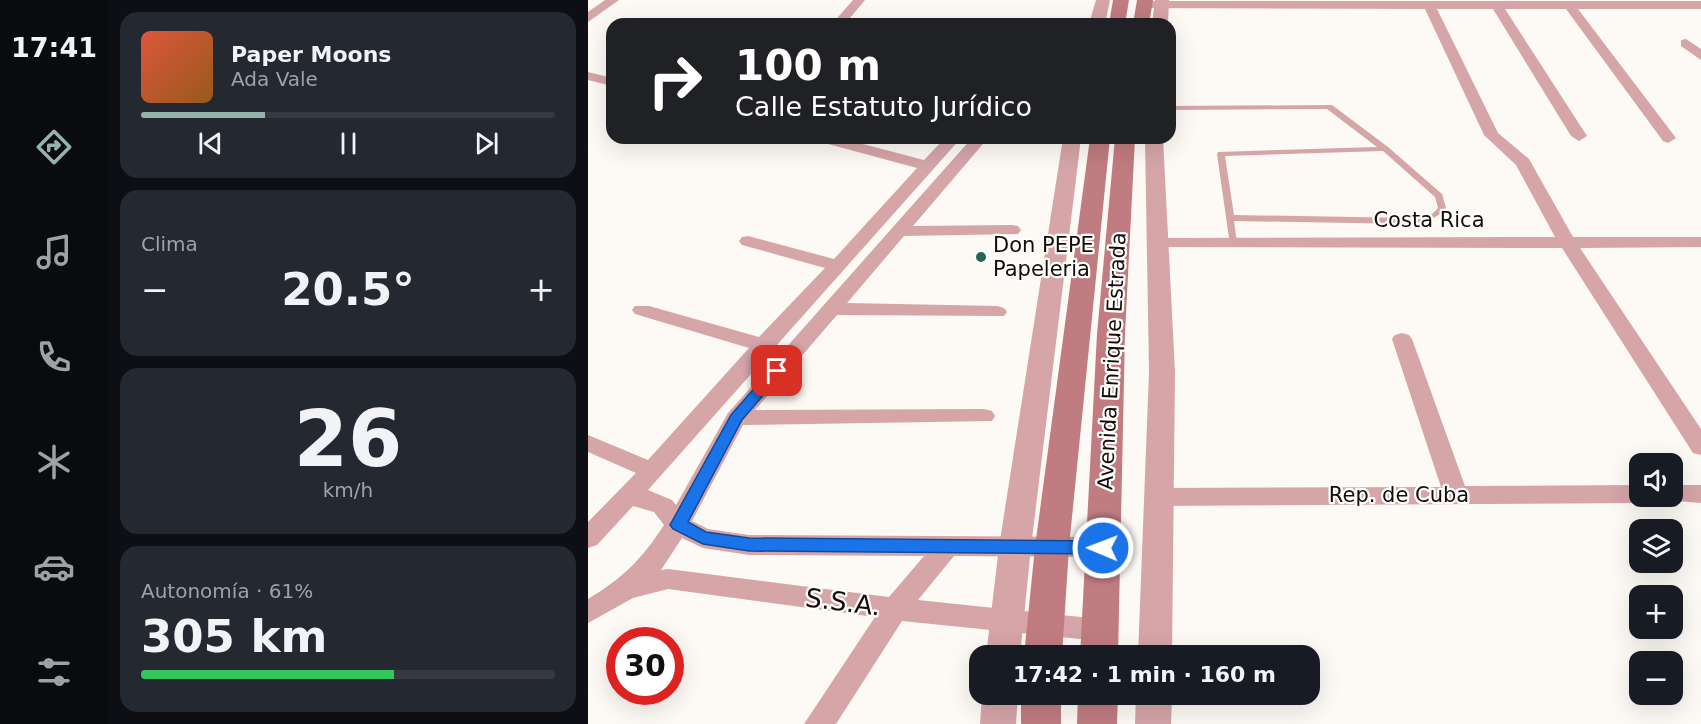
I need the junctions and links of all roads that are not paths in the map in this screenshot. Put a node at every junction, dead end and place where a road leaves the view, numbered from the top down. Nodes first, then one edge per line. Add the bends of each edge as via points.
1 (613, 0) edge
2 (859, 0) edge
3 (1103, 0) edge
4 (1121, 0) edge
5 (1145, 2) edge
6 (1162, 2) edge
7 (1369, 2) edge
8 (1632, 3) edge
9 (1430, 5) junction
10 (1497, 5) junction
11 (1569, 5) junction
12 (1701, 5) edge
13 (588, 18) edge
14 (843, 18) edge
15 (1098, 18) edge
16 (1118, 18) edge
17 (1142, 18) edge
18 (1161, 18) edge
19 (1686, 43) dead end
20 (1701, 56) edge
21 (588, 76) edge
22 (606, 80) edge
23 (1176, 108) edge
24 (1579, 136) dead end
25 (1668, 138) dead end
26 (844, 144) edge
27 (947, 144) edge
28 (975, 144) edge
29 (1071, 144) edge
30 (1099, 144) edge
31 (1125, 144) edge
32 (1154, 144) edge
33 (1385, 149) junction
34 (927, 166) junction
35 (1230, 218) junction
36 (1012, 230) dead end
37 (899, 231) junction
38 (748, 241) dead end
39 (1567, 242) junction
40 (1701, 242) edge
41 (1158, 243) junction
42 (1233, 243) junction
43 (838, 266) junction
44 (831, 309) junction
45 (642, 310) dead end
46 (997, 312) dead end
47 (1402, 339) dead end
48 (763, 345) junction
49 (984, 416) dead end
50 (736, 418) junction
51 (588, 443) edge
52 (1701, 447) edge
53 (652, 471) junction
54 (1629, 494) edge
55 (1683, 494) edge
56 (1701, 494) edge
57 (1456, 495) junction
58 (626, 496) junction
59 (1159, 497) junction
60 (678, 525) junction
61 (588, 538) edge
62 (947, 546) junction
63 (1015, 547) junction
64 (1052, 547) junction
65 (1103, 548) junction
66 (626, 589) junction
67 (588, 598) edge
68 (895, 609) junction
69 (588, 612) edge
70 (1006, 620) junction
71 (1044, 623) junction
72 (1100, 643) edge
73 (1005, 645) edge
74 (1043, 645) edge
75 (1155, 645) edge
76 (999, 705) edge
77 (1041, 705) edge
78 (1098, 705) edge
79 (1154, 705) edge
80 (819, 724) edge
81 (998, 724) edge
82 (1041, 724) edge
83 (1097, 724) edge
84 (1153, 724) edge

1 - 13 street
2 - 14 street
3 - 15 street
4 - 16 main road
5 - 6 street
5 - 17 main road
6 - 7 street
6 - 18 street
7 - 9 street
8 - 11 street
8 - 12 street
9 - 10 street
9 - 39 street via 1492,135 1523,162
10 - 11 street
10 - 24 street
11 - 25 street
19 - 20 street
21 - 22 street
23 - 33 lane via 1329,106
26 - 34 street
27 - 34 street
28 - 37 street
29 - 63 street
30 - 64 main road, Avenida Enrique Estrada
31 - 65 main road, Avenida Enrique Estrada via 1111,334
32 - 41 street
33 - 35 lane via 1221,154
33 - 35 lane via 1439,196 1442,208 1435,216 1410,221
34 - 43 street
35 - 42 lane
36 - 37 street
37 - 44 street
38 - 43 street
39 - 40 street, Costa Rica
39 - 42 street, Costa Rica
39 - 52 street
41 - 42 street, Costa Rica
41 - 59 street via 1162,372
43 - 48 street
44 - 46 street
44 - 50 street
45 - 48 street
47 - 57 street
48 - 53 street
49 - 50 street
50 - 60 street
51 - 53 street
53 - 58 street
54 - 57 street, Rep. de Cuba
55 - 56 street
57 - 59 street, Rep. de Cuba
58 - 60 street via 663,506
58 - 61 street
59 - 75 street
60 - 62 street via 703,538 749,545
60 - 66 street via 655,560
62 - 63 street
62 - 68 street
63 - 64 street
63 - 70 street
64 - 65 street
64 - 71 main road, Avenida Enrique Estrada
65 - 72 main road, Avenida Enrique Estrada
66 - 67 street, S.S.A.
66 - 68 street, S.S.A. via 668,579
66 - 69 street
68 - 70 street, S.S.A.
68 - 80 street
70 - 71 street, S.S.A.
70 - 73 street
71 - 72 street, S.S.A.
71 - 74 main road, Avenida Enrique Estrada
76 - 81 street
77 - 82 main road
78 - 83 main road
79 - 84 street

